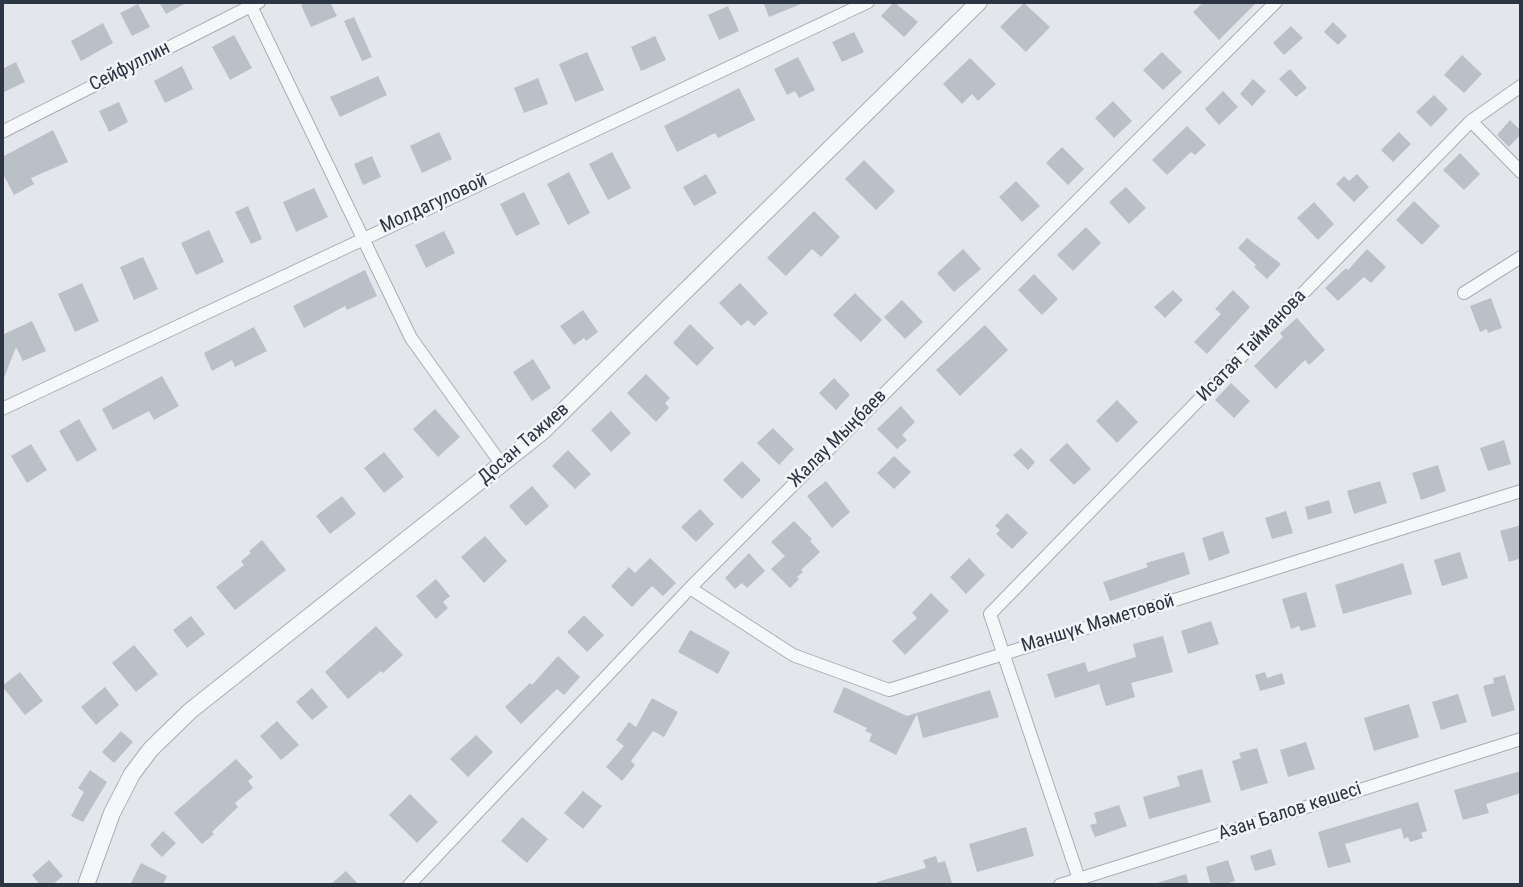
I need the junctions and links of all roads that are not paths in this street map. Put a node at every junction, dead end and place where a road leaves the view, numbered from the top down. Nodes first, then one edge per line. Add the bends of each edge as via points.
1 (868, 2) edge
2 (979, 2) edge
3 (1276, 2) edge
4 (253, 3) edge
5 (1521, 86) edge
6 (1471, 121) junction
7 (2, 132) edge
8 (1521, 172) edge
9 (363, 238) junction
10 (1521, 257) edge
11 (1464, 293) dead end
12 (2, 409) edge
13 (502, 465) junction
14 (1521, 491) edge
15 (690, 588) junction
16 (1004, 653) junction
17 (1521, 739) edge
18 (1080, 882) edge
19 (86, 885) edge
20 (409, 885) edge
21 (1060, 885) edge

1 - 9 street, Молдагуловой
2 - 13 street, Досан Тажиев via 542,432
3 - 15 street, Жалау Мыңбаев
4 - 7 street, Сейфуллин
4 - 9 street
5 - 6 street, Исатая Тайманова
6 - 8 street
6 - 16 street, Исатая Тайманова via 990,614
9 - 12 street, Молдагуловой
9 - 13 street via 411,338
10 - 11 street
13 - 19 street, Досан Тажиев via 190,711 150,749 112,813
14 - 16 street, Маншүк Мәметовой
15 - 16 street, Маншүк Мәметовой via 793,655 889,690
15 - 20 street, Жалау Мыңбаев
16 - 18 street
17 - 18 street, Азан Балов көшесі
18 - 21 street, Азан Балов көшесі

